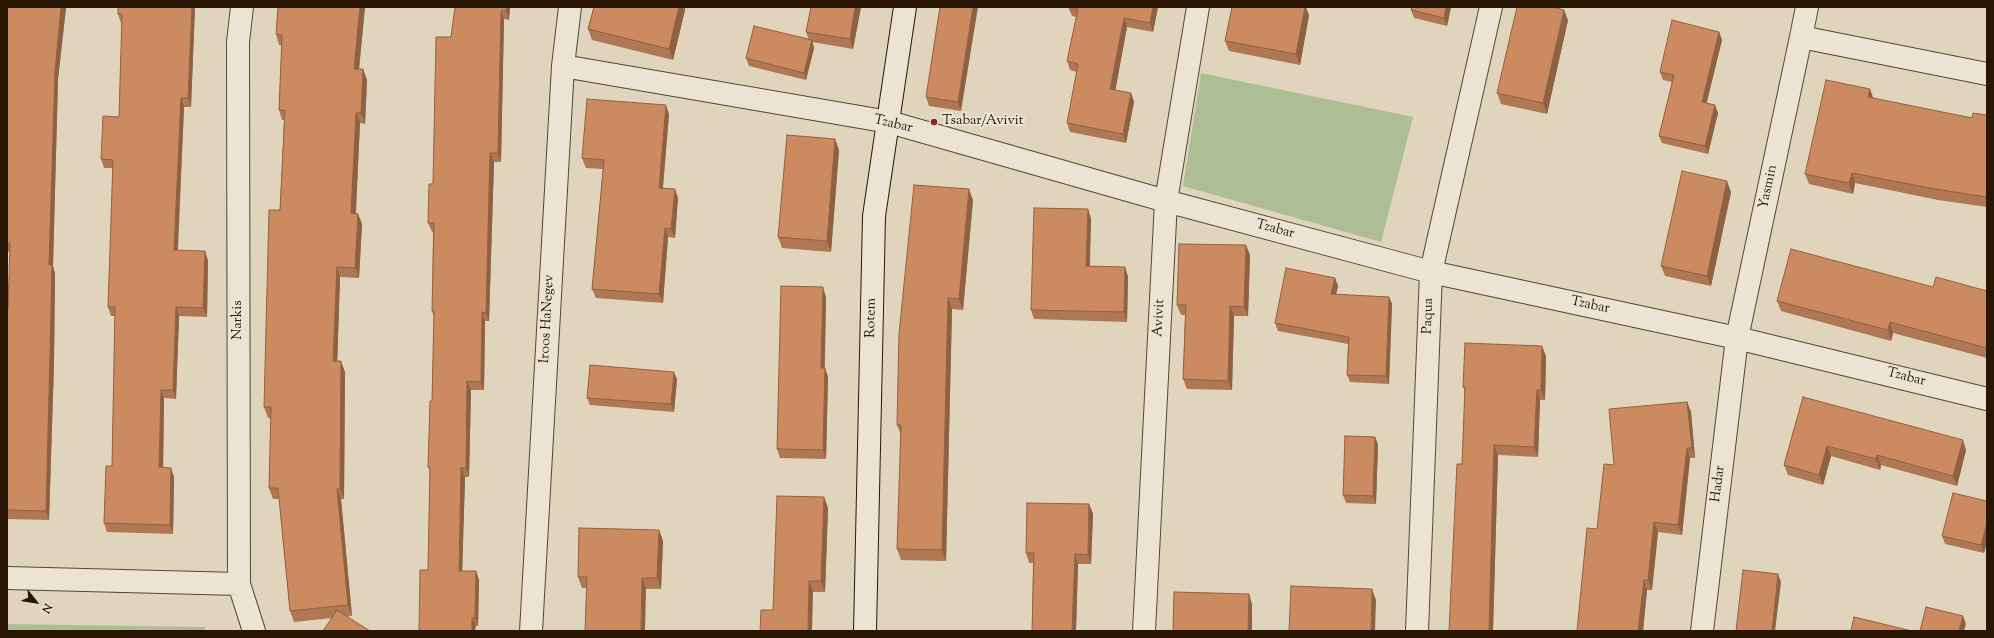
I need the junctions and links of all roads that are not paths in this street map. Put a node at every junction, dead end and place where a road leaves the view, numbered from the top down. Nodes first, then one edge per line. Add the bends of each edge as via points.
1 (242, 7) edge
2 (570, 7) edge
3 (905, 7) edge
4 (1198, 7) edge
5 (1491, 7) edge
6 (1807, 7) edge
7 (1801, 37) junction
8 (563, 66) junction
9 (1987, 74) edge
10 (889, 122) junction
11 (1166, 201) junction
12 (1431, 272) junction
13 (1737, 338) junction
14 (1987, 399) edge
15 (7, 578) edge
16 (239, 584) junction
17 (254, 631) edge
18 (531, 631) edge
19 (865, 631) edge
20 (1144, 631) edge
21 (1417, 631) edge
22 (1702, 631) edge

1 - 16 street, Narkis via 238,42
2 - 8 street, Iroos HaNegev
3 - 10 street, Rotem
4 - 11 street, Avivit
5 - 12 street, Paqua
6 - 7 street, Yasmin
7 - 9 street
7 - 13 street, Yasmin
8 - 10 street, Tzabar
8 - 18 street, Iroos HaNegev
10 - 11 street, Tzabar
10 - 19 street, Rotem via 874,216
11 - 12 street, Tzabar
11 - 20 street, Avivit
12 - 13 street, Tzabar
12 - 21 street, Paqua
13 - 14 street, Tzabar
13 - 22 street, Hadar
15 - 16 street
16 - 17 street, Narkis

